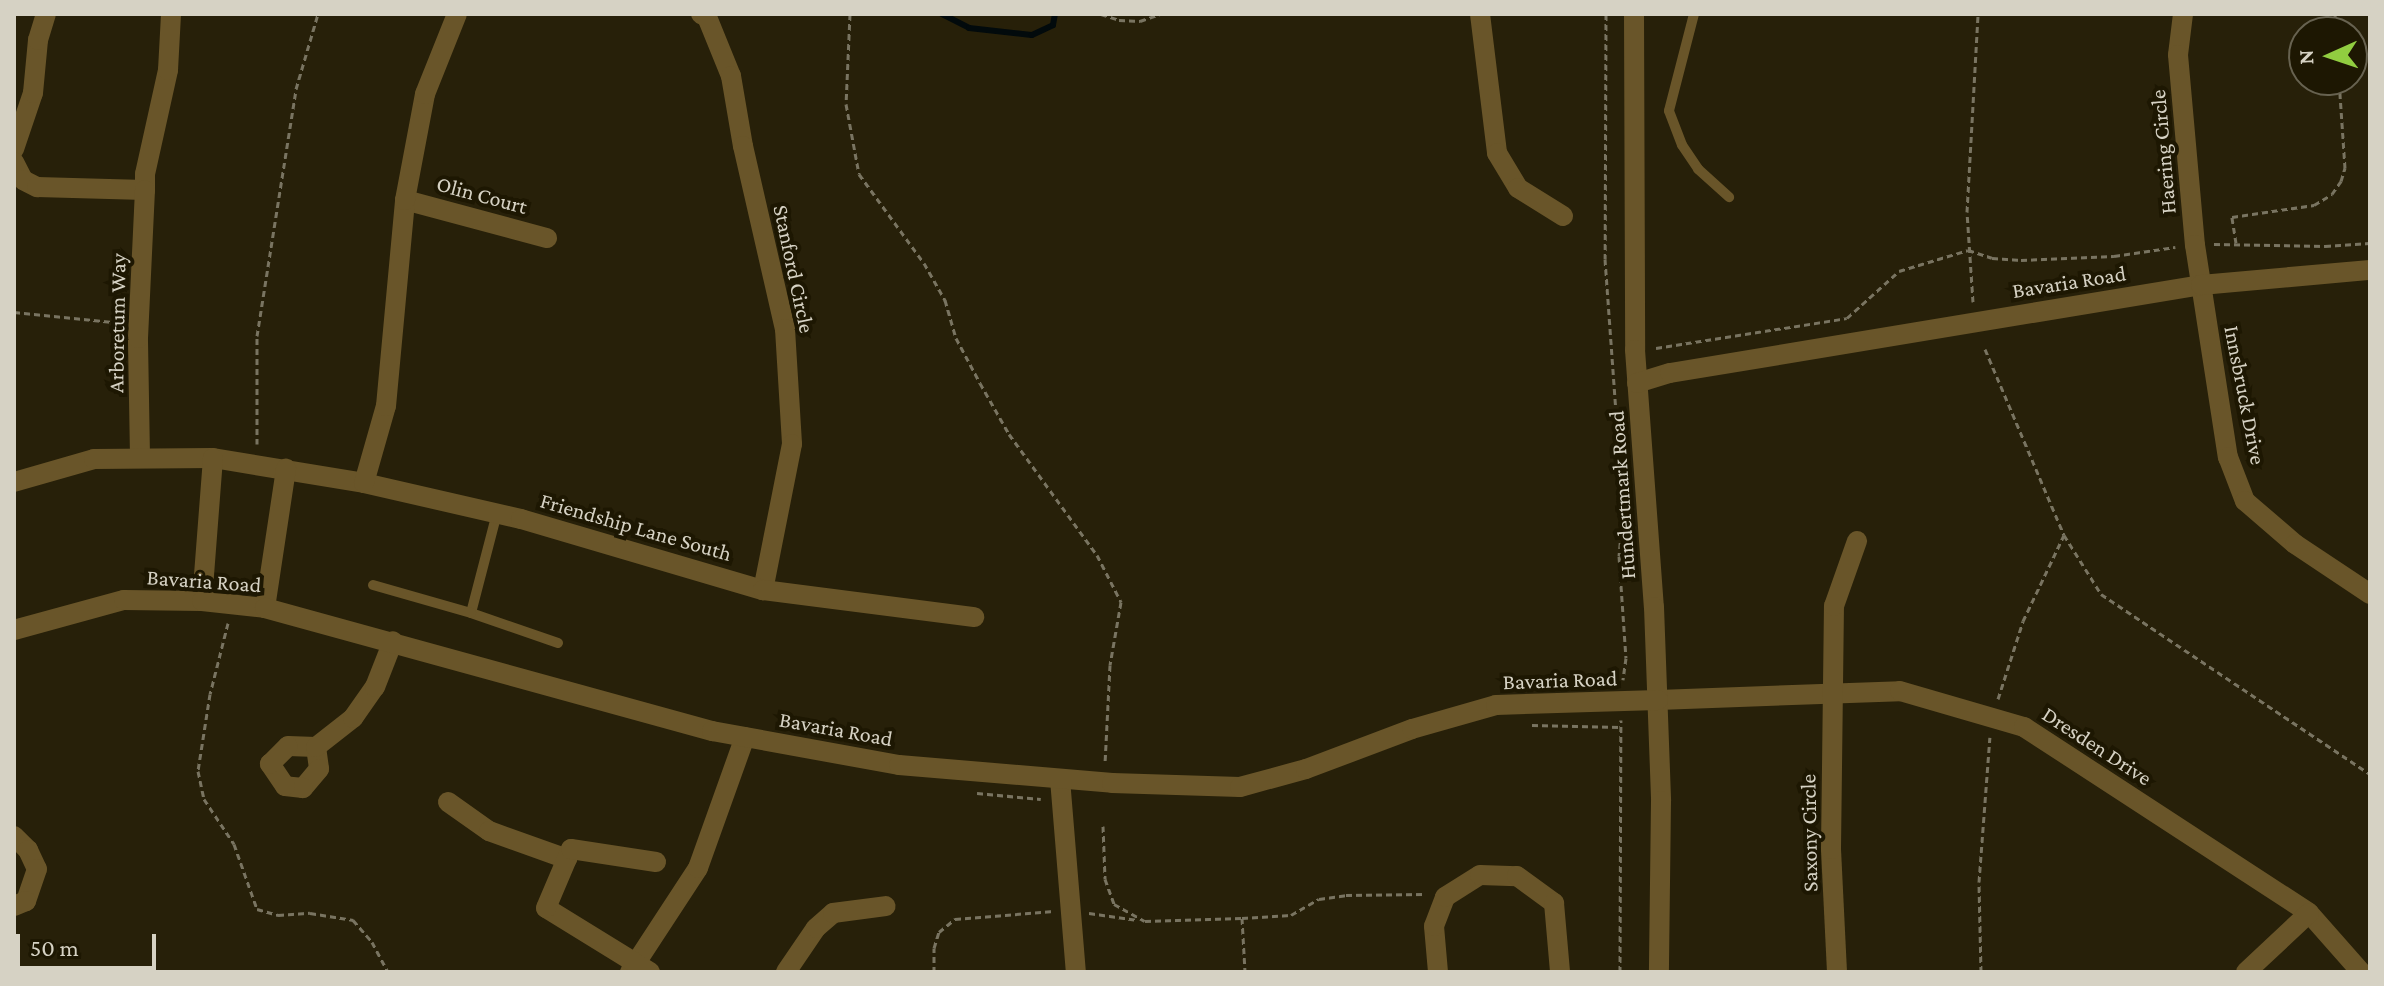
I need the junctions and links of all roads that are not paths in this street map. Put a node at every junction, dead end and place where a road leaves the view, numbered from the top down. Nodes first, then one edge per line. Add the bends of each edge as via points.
1 (46, 14) edge
2 (171, 14) edge
3 (457, 14) edge
4 (701, 14) edge
5 (1480, 14) edge
6 (1634, 14) edge
7 (1694, 14) edge
8 (2183, 14) edge
9 (14, 149) edge
10 (14, 162) edge
11 (145, 190) junction
12 (1729, 197) dead end
13 (405, 200) junction
14 (1563, 216) dead end
15 (547, 238) dead end
16 (2370, 270) edge
17 (2201, 285) junction
18 (1637, 383) junction
19 (140, 456) junction
20 (213, 458) junction
21 (286, 469) junction
22 (14, 482) edge
23 (364, 483) junction
24 (497, 513) junction
25 (1857, 541) dead end
26 (373, 585) dead end
27 (763, 590) junction
28 (2370, 594) edge
29 (202, 601) junction
30 (265, 608) junction
31 (471, 613) junction
32 (974, 617) dead end
33 (14, 630) edge
34 (393, 641) junction
35 (558, 643) dead end
36 (1833, 694) junction
37 (1658, 700) junction
38 (745, 737) junction
39 (316, 747) dead end
40 (1060, 779) junction
41 (448, 802) dead end
42 (14, 836) edge
43 (567, 859) junction
44 (656, 862) dead end
45 (14, 906) edge
46 (886, 906) dead end
47 (2309, 913) junction
48 (639, 969) edge
49 (786, 972) edge
50 (1076, 972) edge
51 (1438, 972) edge
52 (1560, 972) edge
53 (1659, 972) edge
54 (1837, 972) edge
55 (2246, 972) edge
56 (2361, 972) edge

1 - 9 street via 33,93
2 - 11 street, Arboretum Way via 168,70
3 - 13 street via 425,94
4 - 27 street, Stanford Circle via 707,17 731,76 785,329 792,444
5 - 14 street via 1497,153 1518,188
6 - 18 street, Hundertmark Road
7 - 12 lane via 1669,111 1698,169
8 - 17 street, Haering Circle via 2178,55
10 - 11 street via 23,180 37,187
11 - 19 street, Arboretum Way via 138,338
13 - 15 street, Olin Court
13 - 23 street via 386,406
16 - 17 street, Bavaria Road
17 - 18 street, Bavaria Road via 1670,373
17 - 28 street, Innsbruck Drive via 2228,457 2245,501 2295,544
18 - 37 street, Hundertmark Road
19 - 20 street, Friendship Lane South
19 - 22 street, Friendship Lane South via 94,459
20 - 21 street, Friendship Lane South
20 - 29 street
21 - 23 street, Friendship Lane South
21 - 30 street
23 - 24 street, Friendship Lane South
24 - 27 street, Friendship Lane South
24 - 31 lane
25 - 36 street, Saxony Circle via 1834,606
26 - 31 lane
27 - 32 street, Friendship Lane South
29 - 30 street, Bavaria Road
29 - 33 street, Bavaria Road via 124,600
30 - 34 street, Bavaria Road
31 - 35 lane
34 - 38 street, Bavaria Road
34 - 39 street via 375,687 353,718
36 - 37 street, Dresden Drive
36 - 47 street, Dresden Drive via 1900,691 2024,727
36 - 54 street, Saxony Circle via 1831,849
37 - 40 street, Bavaria Road via 1496,705 1240,787
37 - 53 street, Hundertmark Road
38 - 40 street, Bavaria Road via 899,765
38 - 48 street via 698,868
40 - 50 street
41 - 43 street via 489,831
42 - 45 street via 37,869 26,901
43 - 44 street via 571,849 579,848
43 - 48 street via 546,908
46 - 49 street via 833,913
47 - 55 street
47 - 56 street, Dresden Drive
51 - 52 street via 1434,926 1445,897 1480,875 1517,876 1554,903

